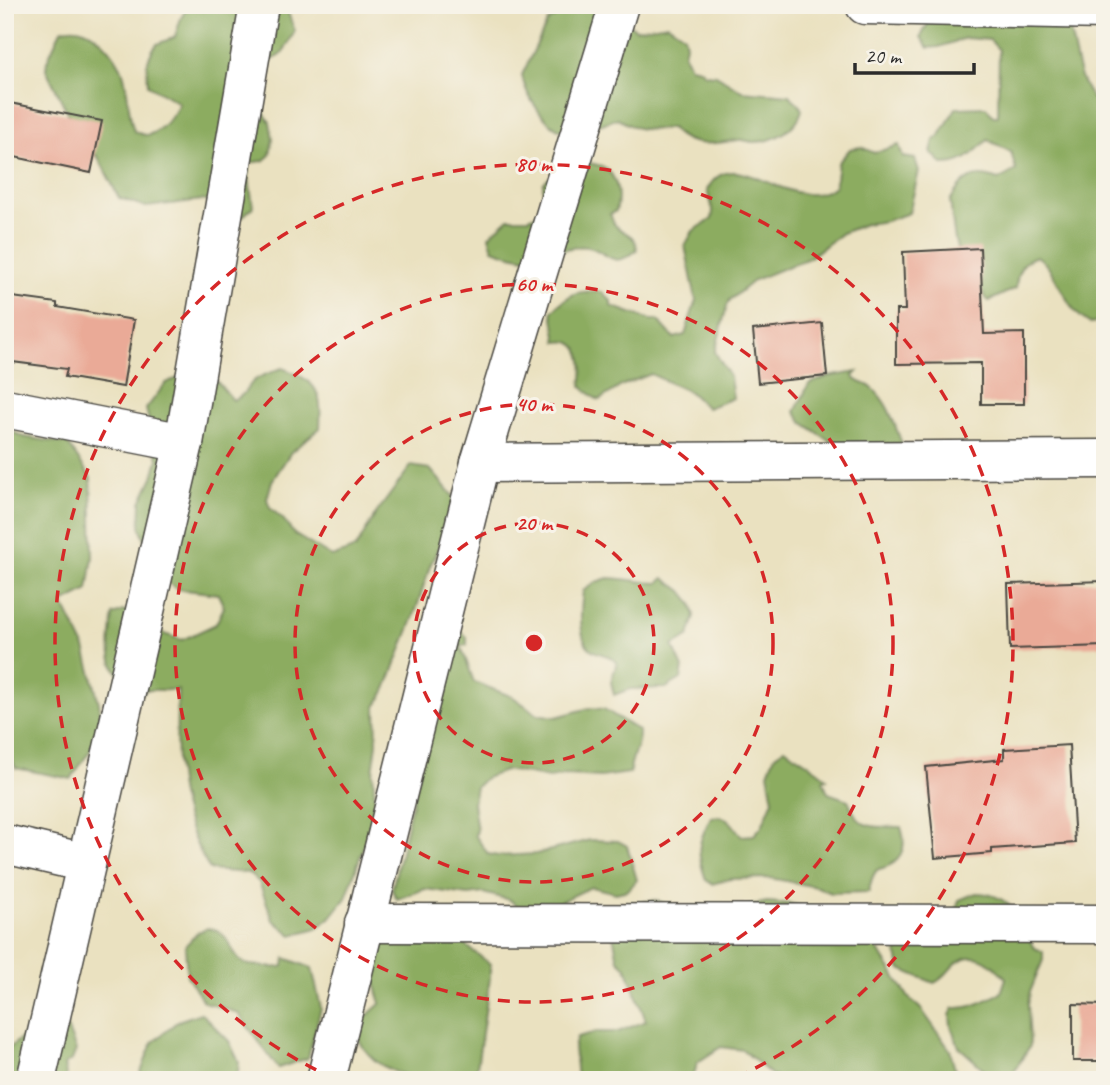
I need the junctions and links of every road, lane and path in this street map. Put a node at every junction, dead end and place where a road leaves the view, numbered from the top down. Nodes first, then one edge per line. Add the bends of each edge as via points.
1 (259, 5) edge
2 (619, 5) edge
3 (865, 5) edge
4 (1105, 10) edge
5 (5, 408) edge
6 (184, 443) junction
7 (1105, 459) edge
8 (481, 463) junction
9 (5, 844) edge
10 (86, 863) junction
11 (365, 923) junction
12 (1105, 924) edge
13 (36, 1080) edge
14 (326, 1080) edge

1 - 6 street
2 - 8 street
3 - 4 street
5 - 6 street
6 - 10 street
7 - 8 street
8 - 11 street
9 - 10 street
10 - 13 street
11 - 12 street
11 - 14 street

